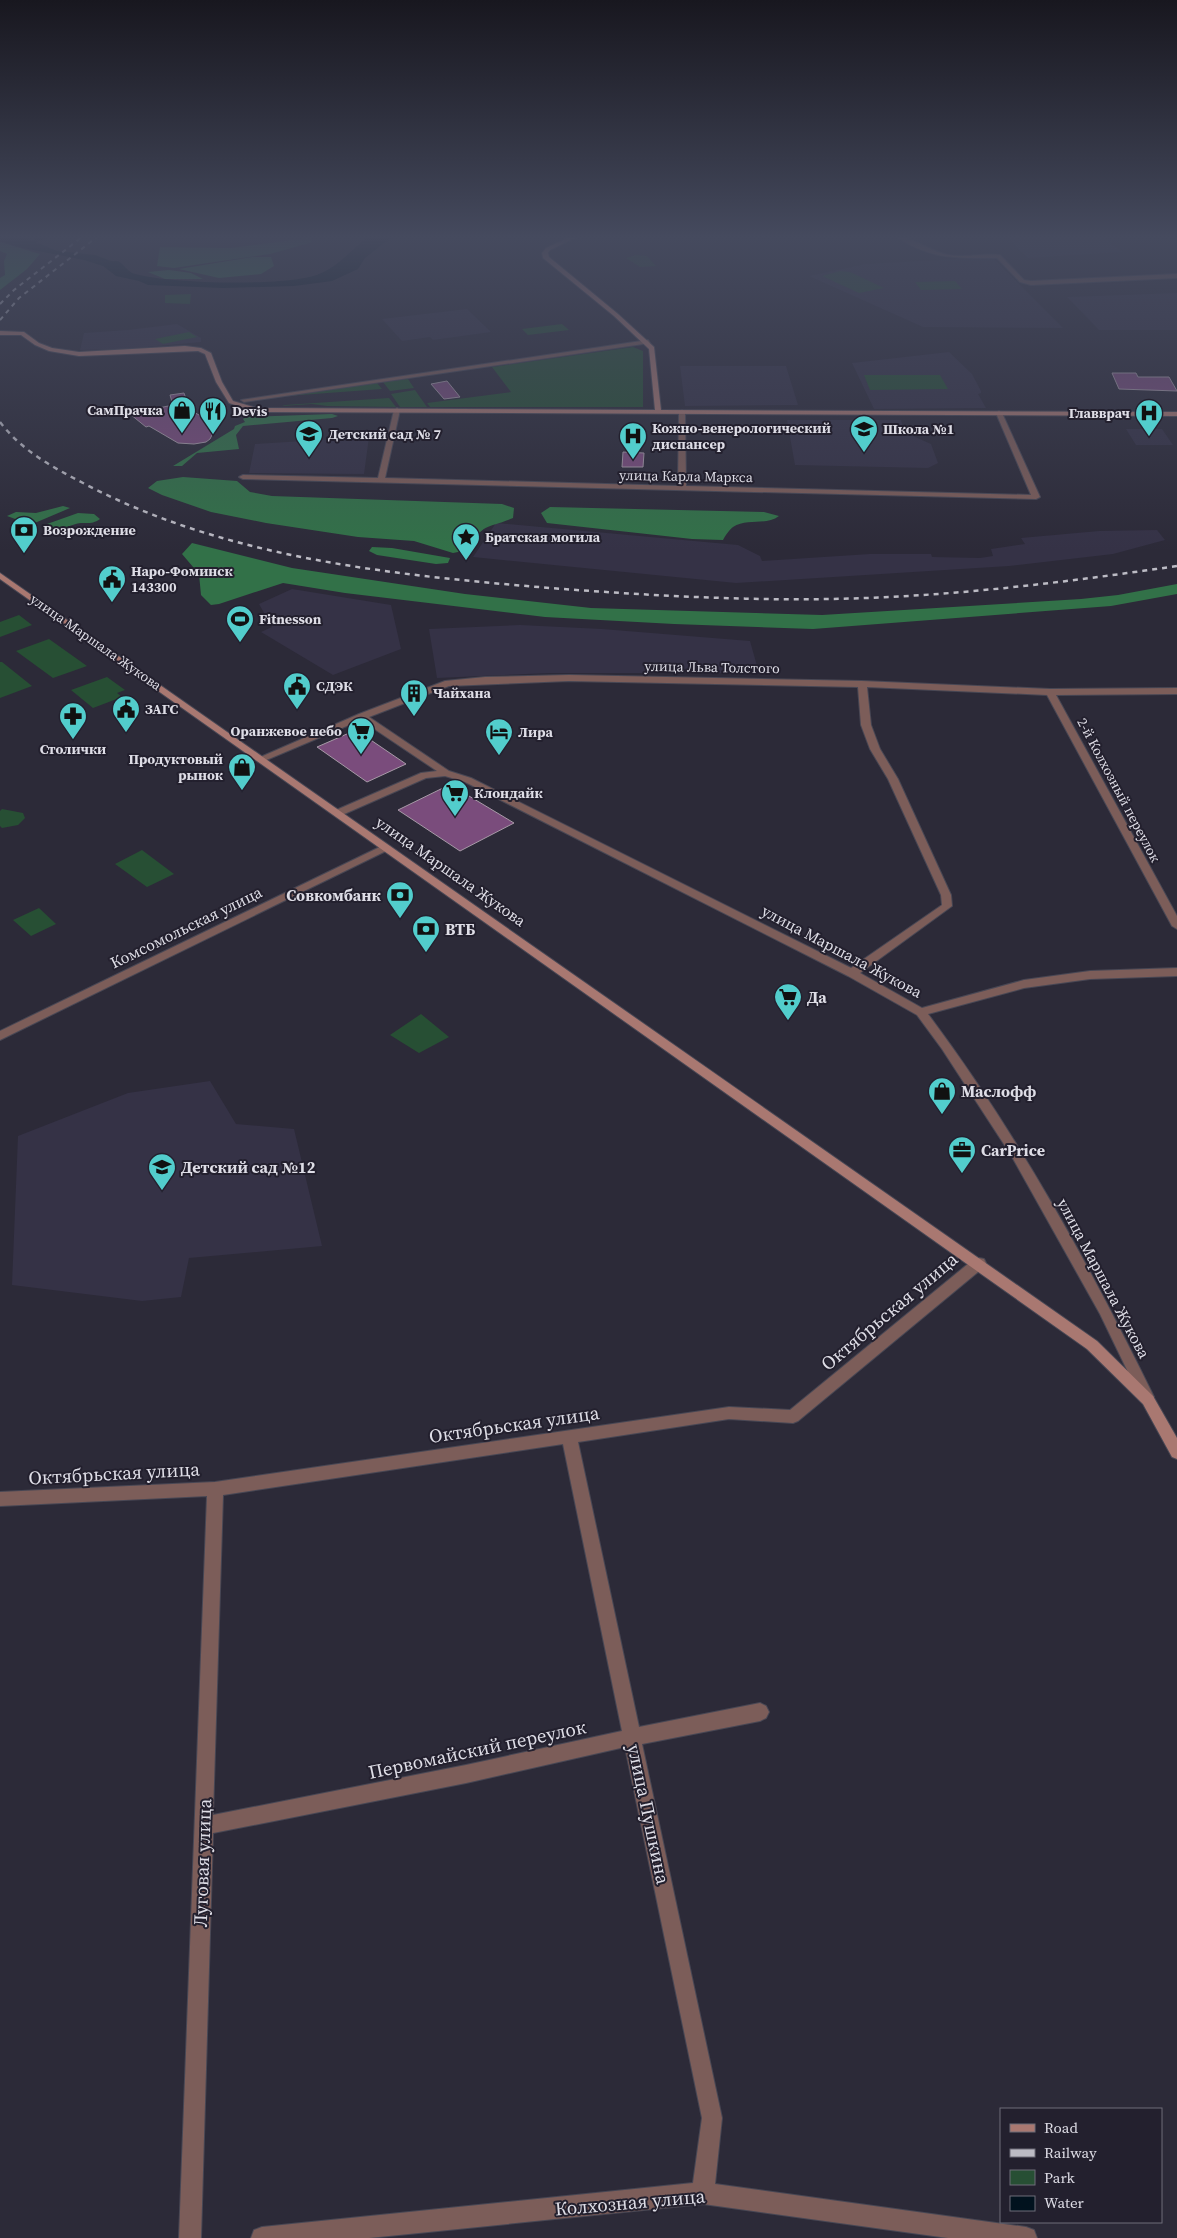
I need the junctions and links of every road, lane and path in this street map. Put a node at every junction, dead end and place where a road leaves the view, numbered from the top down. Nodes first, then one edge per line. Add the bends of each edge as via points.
1 (34, 341) edge
2 (648, 342) joint
3 (244, 400) dead end
4 (397, 410) junction
5 (658, 412) junction
6 (682, 412) junction
7 (999, 413) junction
8 (1177, 414) edge
9 (243, 477) dead end
10 (381, 479) junction
11 (682, 488) junction
12 (0, 575) edge
13 (862, 684) junction
14 (1177, 691) edge
15 (1050, 692) junction
16 (362, 716) junction
17 (261, 758) junction
18 (446, 773) junction
19 (338, 813) junction
20 (386, 847) junction
21 (1177, 926) edge
22 (1177, 972) edge
23 (852, 973) junction
24 (921, 1012) junction
25 (0, 1036) edge
26 (979, 1263) junction
27 (1148, 1400) junction
28 (570, 1436) junction
29 (1177, 1452) edge
30 (215, 1489) junction
31 (0, 1498) edge
32 (760, 1712) dead end
33 (633, 1737) junction
34 (203, 1826) junction
35 (703, 2193) junction
36 (190, 2238) edge
37 (262, 2238) edge
38 (1026, 2238) edge

1 - 4 street via 51,350 79,354 199,349 208,353 219,382 232,402 248,408 275,411
2 - 3 street
2 - 5 street via 652,348
4 - 5 street
4 - 10 street
5 - 6 street
6 - 7 street
6 - 11 street
7 - 8 street
7 - 11 street, улица Карла Маркса via 1036,497
9 - 10 street, улица Карла Маркса
10 - 11 street, улица Карла Маркса
12 - 17 street, улица Маршала Жукова
13 - 15 street, улица Льва Толстого
13 - 16 street, улица Льва Толстого via 569,678 485,680 448,683
13 - 23 street via 866,725 875,749 893,779 946,895 947,906
14 - 15 street, улица Льва Толстого
15 - 21 street, 2-й Колхозный переулок
16 - 17 street, улица Льва Толстого
16 - 18 street
17 - 19 street, улица Маршала Жукова
18 - 19 street, улица Маршала Жукова via 424,775
18 - 23 street, улица Маршала Жукова via 468,780
19 - 20 street, улица Маршала Жукова
20 - 25 street, Комсомольская улица
20 - 26 street, улица Маршала Жукова
22 - 24 street via 1090,975 1024,984
23 - 24 street, улица Маршала Жукова
24 - 27 street, улица Маршала Жукова via 1016,1152 1106,1312
26 - 27 street, улица Маршала Жукова via 1092,1346
26 - 28 street, Октябрьская улица via 792,1417 729,1413
27 - 29 street, улица Маршала Жукова
28 - 30 street, Октябрьская улица
28 - 33 street, улица Пушкина
30 - 31 street, Октябрьская улица
30 - 34 street, Луговая улица
32 - 33 street, Первомайский переулок
33 - 34 street, Первомайский переулок
33 - 35 street, улица Пушкина via 712,2118
34 - 36 street, Луговая улица
35 - 37 street, Колхозная улица
35 - 38 street, Колхозная улица

